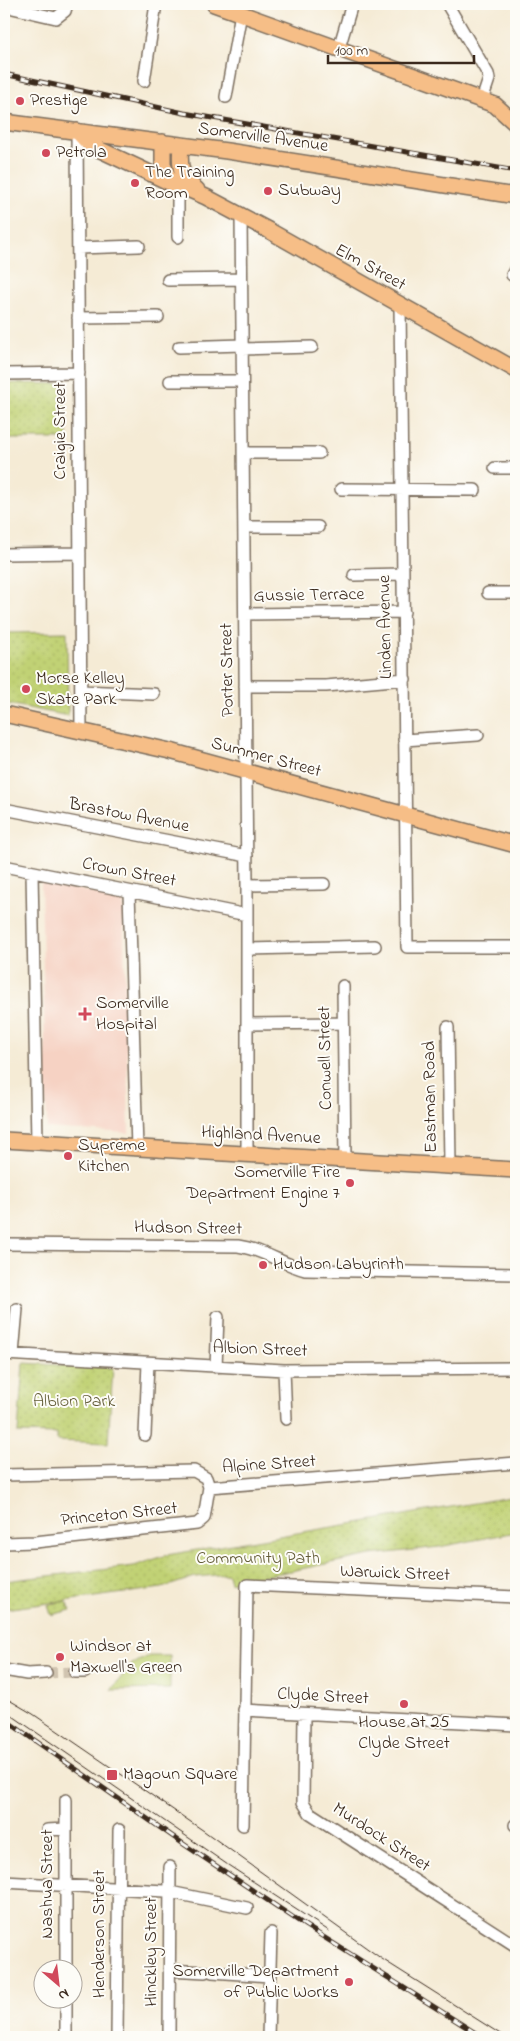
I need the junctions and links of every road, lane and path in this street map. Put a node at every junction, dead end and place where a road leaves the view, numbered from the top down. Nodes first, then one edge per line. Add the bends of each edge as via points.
1 (66, 4) edge
2 (156, 4) edge
3 (214, 4) edge
4 (352, 4) edge
5 (446, 4) edge
6 (4, 6) edge
7 (241, 13) junction
8 (339, 48) junction
9 (144, 81) dead end
10 (226, 97) dead end
11 (482, 100) junction
12 (4, 122) edge
13 (516, 124) edge
14 (77, 131) junction
15 (163, 142) junction
16 (181, 145) junction
17 (181, 187) junction
18 (516, 196) edge
19 (206, 197) junction
20 (241, 216) junction
21 (178, 237) dead end
22 (139, 246) dead end
23 (78, 248) junction
24 (241, 279) junction
25 (168, 280) dead end
26 (400, 306) junction
27 (158, 317) dead end
28 (78, 318) junction
29 (179, 347) dead end
30 (242, 347) junction
31 (312, 347) dead end
32 (516, 370) edge
33 (79, 373) junction
34 (4, 374) edge
35 (170, 381) dead end
36 (242, 381) junction
37 (243, 453) junction
38 (319, 453) dead end
39 (495, 468) dead end
40 (516, 468) edge
41 (341, 489) dead end
42 (402, 490) junction
43 (475, 490) dead end
44 (244, 526) junction
45 (318, 527) dead end
46 (80, 553) junction
47 (4, 554) edge
48 (404, 574) junction
49 (354, 575) dead end
50 (488, 593) dead end
51 (516, 593) edge
52 (404, 612) junction
53 (245, 614) junction
54 (405, 679) junction
55 (245, 686) junction
56 (81, 691) junction
57 (154, 694) dead end
58 (4, 714) edge
59 (81, 731) junction
60 (478, 735) dead end
61 (404, 740) junction
62 (246, 772) junction
63 (4, 809) edge
64 (404, 814) junction
65 (516, 845) edge
66 (247, 856) junction
67 (4, 866) edge
68 (32, 872) junction
69 (324, 884) dead end
70 (248, 885) junction
71 (129, 892) junction
72 (247, 914) junction
73 (375, 946) dead end
74 (516, 947) edge
75 (248, 949) junction
76 (342, 986) dead end
77 (343, 1023) junction
78 (248, 1024) junction
79 (448, 1027) dead end
80 (4, 1140) edge
81 (37, 1142) junction
82 (137, 1148) junction
83 (247, 1154) junction
84 (345, 1160) junction
85 (450, 1166) junction
86 (516, 1170) edge
87 (4, 1244) edge
88 (516, 1274) edge
89 (17, 1309) dead end
90 (218, 1317) dead end
91 (8, 1354) edge
92 (148, 1363) junction
93 (216, 1367) junction
94 (516, 1368) edge
95 (284, 1370) junction
96 (286, 1419) dead end
97 (145, 1435) dead end
98 (516, 1463) edge
99 (4, 1475) edge
100 (209, 1487) junction
101 (4, 1543) edge
102 (516, 1597) edge
103 (4, 1670) edge
104 (46, 1673) tunnel mouth
105 (244, 1710) junction
106 (304, 1715) junction
107 (516, 1725) edge
108 (66, 1800) dead end
109 (243, 1825) dead end
110 (66, 1829) junction
111 (47, 1830) dead end
112 (119, 1830) dead end
113 (170, 1867) dead end
114 (4, 1882) edge
115 (66, 1886) junction
116 (117, 1888) junction
117 (169, 1893) junction
118 (247, 1908) dead end
119 (271, 1933) dead end
120 (516, 1946) edge
121 (64, 1958) edge
122 (169, 1970) junction
123 (269, 1976) junction
124 (66, 2008) edge
125 (66, 2037) edge
126 (117, 2037) edge
127 (169, 2037) edge
128 (268, 2037) edge

1 - 6 street via 64,12 56,18
2 - 9 street
3 - 7 main road
4 - 8 street
5 - 11 street via 489,77
7 - 8 main road
7 - 10 street
8 - 11 main road
11 - 13 main road via 500,108
12 - 14 main road, Somerville Avenue
14 - 15 main road, Somerville Avenue
14 - 17 main road via 93,146
14 - 23 street, Craigie Street
15 - 16 main road, Somerville Avenue
15 - 17 main road, Elm Street via 166,174
16 - 18 main road, Somerville Avenue
16 - 19 main road, Elm Street via 182,174
17 - 19 main road, Elm Street
17 - 21 street
19 - 20 main road, Elm Street
20 - 24 street, Porter Street
20 - 26 main road, Elm Street
22 - 23 street
23 - 28 street, Craigie Street
24 - 25 street
24 - 30 street, Porter Street
26 - 32 main road, Elm Street
26 - 42 street, Linden Avenue
27 - 28 street
28 - 33 street, Craigie Street
29 - 30 street
30 - 31 street
30 - 36 street, Porter Street
33 - 34 street
33 - 46 street, Craigie Street
35 - 36 street
36 - 37 street, Porter Street
37 - 38 street
37 - 44 street, Porter Street
39 - 40 street
41 - 42 street
42 - 43 street
42 - 48 street, Linden Avenue
44 - 45 street
44 - 53 street, Porter Street
46 - 47 street
46 - 56 street, Craigie Street
48 - 49 street
48 - 52 street, Linden Avenue
50 - 51 street
52 - 53 street, Gussie Terrace
52 - 54 street, Linden Avenue
53 - 55 street, Porter Street
54 - 55 street via 326,686
54 - 61 street, Linden Avenue
55 - 62 street, Porter Street
56 - 57 street
56 - 59 street, Craigie Street
58 - 59 main road, Summer Street
59 - 62 main road, Summer Street
60 - 61 street
61 - 64 street, Linden Avenue
62 - 64 main road, Summer Street
62 - 66 street, Porter Street
63 - 66 street, Brastow Avenue
64 - 65 main road, Summer Street
64 - 74 street, Linden Avenue via 407,948
66 - 70 street, Porter Street
67 - 68 street, Crown Street
68 - 71 street, Crown Street
68 - 81 street
69 - 70 street
70 - 72 street, Porter Street
71 - 72 street, Crown Street
71 - 82 street
72 - 75 street, Porter Street
73 - 75 street
75 - 78 street, Porter Street
76 - 77 street, Conwell Street
77 - 78 street
77 - 84 street, Conwell Street
78 - 83 street, Porter Street
79 - 85 street, Eastman Road
80 - 81 main road, Highland Avenue
81 - 82 main road, Highland Avenue
82 - 83 main road, Highland Avenue
83 - 84 main road, Highland Avenue
84 - 85 main road, Highland Avenue
85 - 86 main road, Highland Avenue
87 - 88 street, Hudson Street via 238,1246 250,1247 305,1270
89 - 91 street
90 - 93 street
91 - 92 street, Albion Street
92 - 93 street, Albion Street
92 - 97 street
93 - 95 street, Albion Street
94 - 95 street, Albion Street
95 - 96 street
98 - 100 street, Alpine Street
99 - 100 street, Alpine Street via 194,1471 206,1478
100 - 101 street, Princeton Street via 204,1518 197,1524
102 - 105 street, Warwick Street via 246,1586
103 - 104 street
105 - 106 street, Clyde Street
105 - 109 street
106 - 107 street, Clyde Street
106 - 120 street, Murdock Street via 303,1802 310,1813
108 - 110 street, Nashua Street
110 - 111 street
110 - 115 street, Nashua Street
112 - 116 street, Henderson Street
113 - 117 street, Hinckley Street
114 - 115 street
115 - 116 street
115 - 121 street, Nashua Street via 61,1943
116 - 117 street
116 - 126 street, Henderson Street
117 - 118 street
117 - 122 street, Hinckley Street
119 - 123 street
122 - 123 street
122 - 127 street, Hinckley Street
123 - 128 street
124 - 125 street

